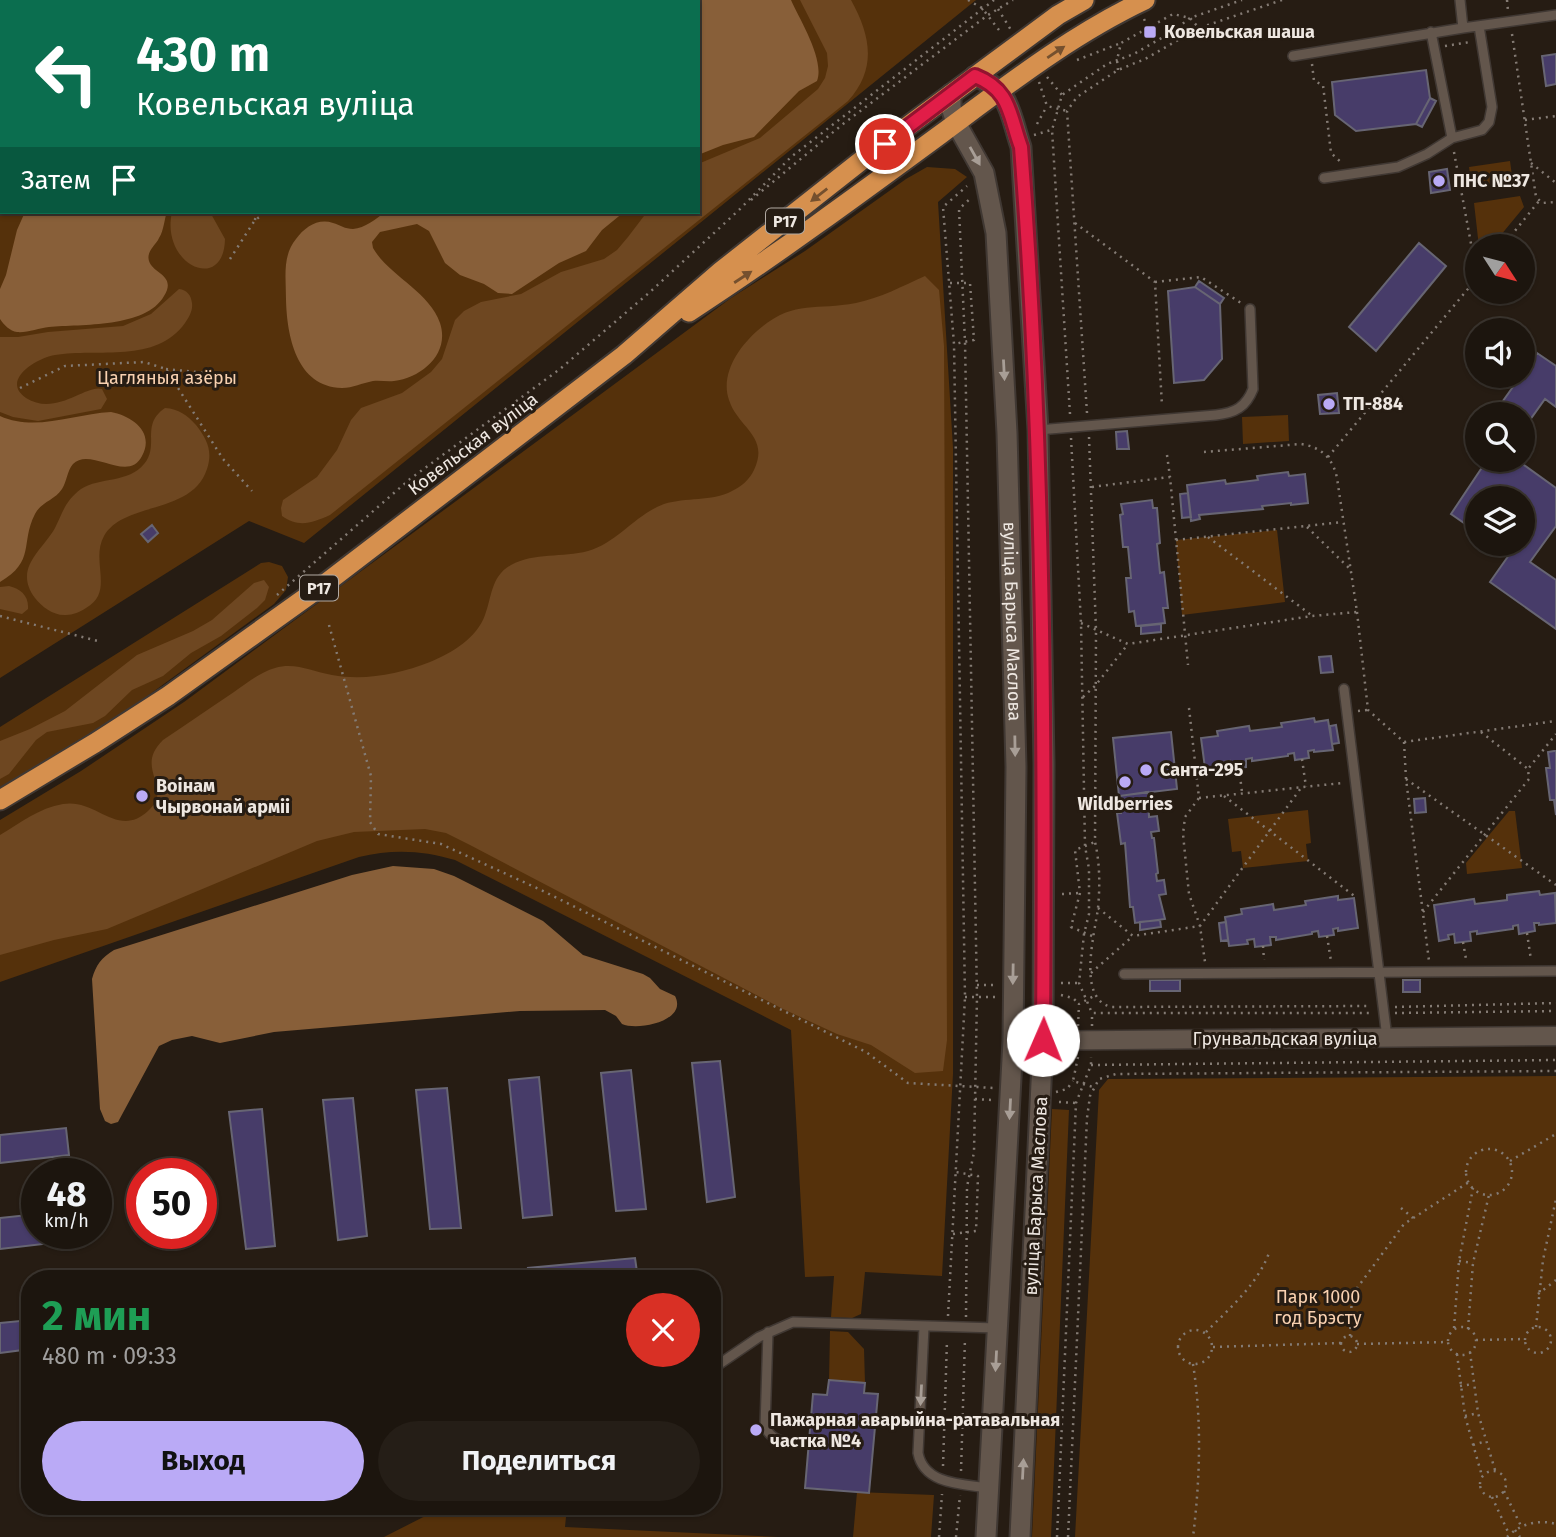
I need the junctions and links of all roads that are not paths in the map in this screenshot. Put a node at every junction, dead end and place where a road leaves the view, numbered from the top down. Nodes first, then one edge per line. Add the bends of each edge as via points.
1 (1084, 0) edge
2 (1145, 0) edge
3 (1460, 0) edge
4 (1556, 15) edge
5 (1479, 26) junction
6 (1463, 28) junction
7 (1431, 32) junction
8 (1293, 56) dead end
9 (975, 76) junction
10 (1000, 91) junction
11 (951, 94) junction
12 (956, 123) junction
13 (1452, 138) junction
14 (1324, 178) dead end
15 (1250, 309) road end
16 (624, 355) junction
17 (1038, 430) junction
18 (1343, 689) dead end
19 (0, 800) edge
20 (1556, 971) edge
21 (1380, 973) junction
22 (1124, 974) dead end
23 (1556, 1036) edge
24 (1387, 1039) junction
25 (1043, 1040) junction
26 (1013, 1041) junction
27 (924, 1327) junction
28 (998, 1328) junction
29 (768, 1332) junction
30 (721, 1364) edge
31 (803, 1443) dead end
32 (989, 1488) junction
33 (986, 1537) edge
34 (1020, 1537) edge

1 - 9 highway, Р17
10 -> 2 highway, Р17 via 1086,32
3 - 6 lane
4 - 5 lane
5 - 6 lane
5 - 13 lane via 1491,117 1482,130
6 - 7 lane
7 - 8 lane
7 - 13 lane
9 - 10 main road
9 - 11 highway, Р17
10 - 12 highway, Р17
10 - 17 main road, вуліца Барыса Маслова via 1021,147
11 - 12 main road, вуліца Барыса Маслова
11 -> 16 highway, Ковельская вуліца / Р17 via 721,271
16 -> 12 highway, Р17 via 775,256
12 -> 26 main road, вуліца Барыса Маслова via 982,169 977,185 996,233 1007,433 1016,767
13 - 14 lane via 1408,163
15 - 17 lane via 1253,389 1242,407 1228,414
16 - 19 highway, Ковельская вуліца / Р17 via 249,638 95,743
17 - 25 main road, вуліца Барыса Маслова
18 - 21 lane
20 - 21 lane
21 - 22 lane
21 - 24 lane
23 - 24 street, Грунвальдская вуліца
24 - 25 street, Грунвальдская вуліца
25 - 26 street, Грунвальдская вуліца
34 -> 25 main road, вуліца Барыса Маслова
26 -> 28 main road, вуліца Барыса Маслова
27 - 28 lane
27 - 29 lane via 793,1322
27 -> 32 lane via 918,1453 925,1469 943,1480
28 -> 32 main road, вуліца Барыса Маслова
29 - 30 lane
29 - 31 lane via 765,1427 779,1441
32 - 33 main road, вуліца Барыса Маслова

